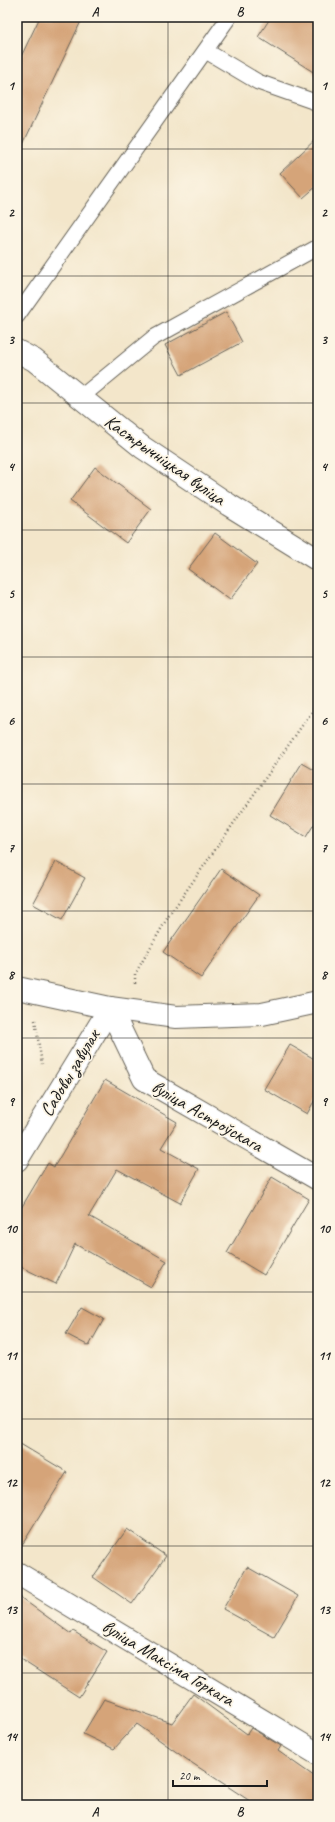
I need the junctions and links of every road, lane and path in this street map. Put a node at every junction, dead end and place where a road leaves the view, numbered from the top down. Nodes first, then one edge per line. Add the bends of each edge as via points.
1 (229, 17) edge
2 (206, 51) junction
3 (318, 103) edge
4 (318, 247) edge
5 (17, 316) edge
6 (17, 351) edge
7 (80, 398) junction
8 (318, 560) edge
9 (318, 703) edge
10 (17, 988) edge
11 (135, 988) dead end
12 (318, 1002) edge
13 (110, 1008) junction
14 (35, 1017) dead end
15 (43, 1068) dead end
16 (17, 1160) edge
17 (318, 1179) edge
18 (17, 1573) edge
19 (318, 1754) edge

1 - 2 lane
2 - 3 lane via 258,82
2 - 5 lane
4 - 7 lane via 153,338
6 - 7 street, Кастрычніцкая вуліца via 34,360
7 - 8 street, Кастрычніцкая вуліца via 142,447
9 - 11 path via 168,917 135,974
10 - 13 street
12 - 13 street via 262,1014 176,1017
13 - 16 street, Садовы завулак
13 - 17 street, вуліца Астроўскага via 144,1079
14 - 15 path
18 - 19 street, вуліца Максіма Горкага

